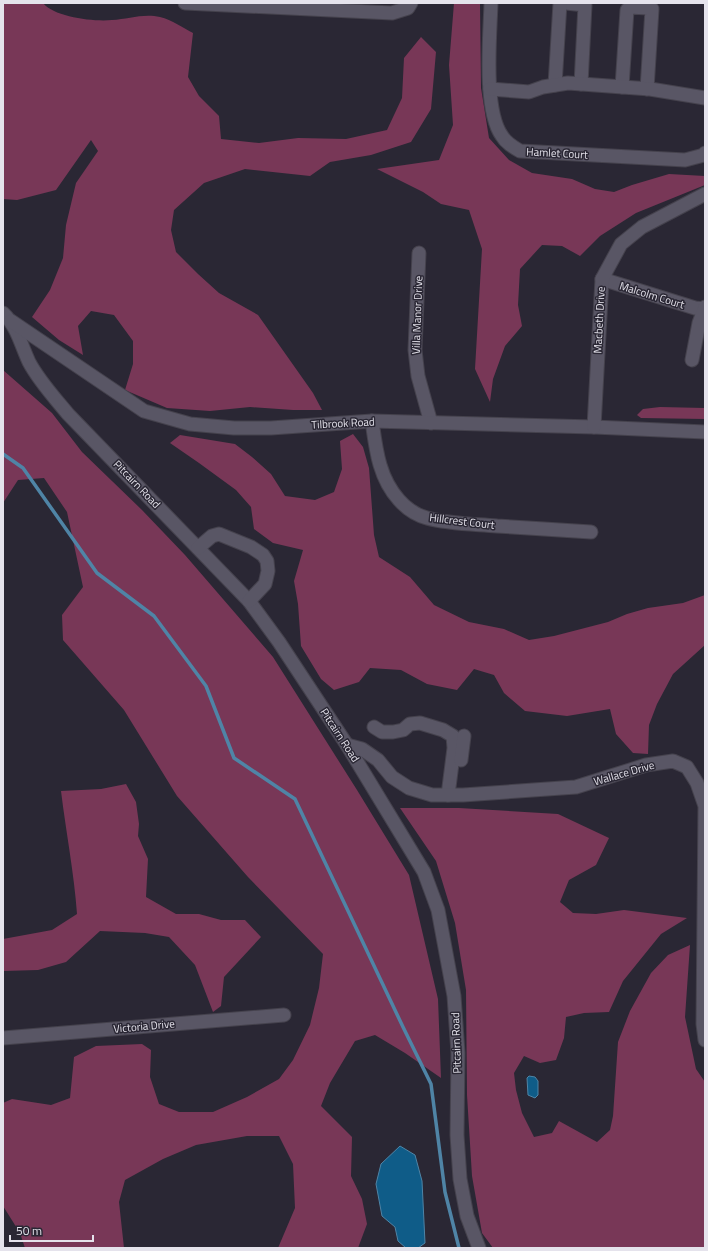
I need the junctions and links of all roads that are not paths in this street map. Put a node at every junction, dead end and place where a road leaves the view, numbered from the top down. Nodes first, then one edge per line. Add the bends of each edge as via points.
1 (185, 3) edge
2 (412, 3) edge
3 (491, 3) edge
4 (560, 3) edge
5 (566, 3) edge
6 (581, 84) junction
7 (555, 85) junction
8 (622, 87) junction
9 (490, 89) junction
10 (647, 89) junction
11 (705, 98) edge
12 (705, 154) edge
13 (705, 194) edge
14 (419, 252) dead end
15 (602, 279) junction
16 (704, 308) edge
17 (7, 317) edge
18 (692, 360) dead end
19 (372, 421) junction
20 (431, 423) junction
21 (594, 427) junction
22 (705, 432) edge
23 (591, 532) dead end
24 (198, 548) junction
25 (249, 601) junction
26 (374, 727) dead end
27 (464, 736) dead end
28 (347, 745) junction
29 (453, 795) junction
30 (284, 1015) dead end
31 (3, 1038) edge
32 (705, 1040) edge
33 (479, 1248) edge

1 - 2 street via 392,13 408,8
3 - 9 street, Hamlet Court
4 - 7 street
5 - 6 street via 585,4
6 - 7 street via 568,82
6 - 8 street
7 - 9 street via 529,92
8 - 10 street
8 - 10 street via 627,10 630,7 648,8 652,9
9 - 12 street, Hamlet Court via 494,118 501,135 520,151 685,160
10 - 11 street
13 - 15 street, Macbeth Drive via 642,227 621,244
14 - 20 street, Villa Manor Drive via 415,350 418,376
15 - 16 street, Malcolm Court via 695,308
15 - 21 street, Macbeth Drive
16 - 18 street
17 - 19 street, Tilbrook Road via 144,411 190,424 234,428
17 - 24 street, Pitcairn Road via 41,383
19 - 20 street, Tilbrook Road
19 - 23 street, Hillcrest Court via 382,474 399,501 411,511 427,518 473,524
20 - 21 street, Tilbrook Road
21 - 22 street, Tilbrook Road
24 - 25 street, Pitcairn Road
24 - 25 street via 212,536 219,534 251,547 263,555 267,561 268,571 265,584
25 - 28 street, Pitcairn Road via 280,642
26 - 29 street via 382,732 393,732 403,730 410,724 420,723 453,736
27 - 29 street
28 - 29 street, Wallace Drive via 362,749 378,760 392,777 410,788 432,795
28 - 33 street, Pitcairn Road via 424,872 438,910 454,996 458,1053 457,1135 460,1179 467,1216
29 - 32 street, Wallace Drive via 576,787 646,765 673,761 687,767 697,783 704,806
30 - 31 street, Victoria Drive

